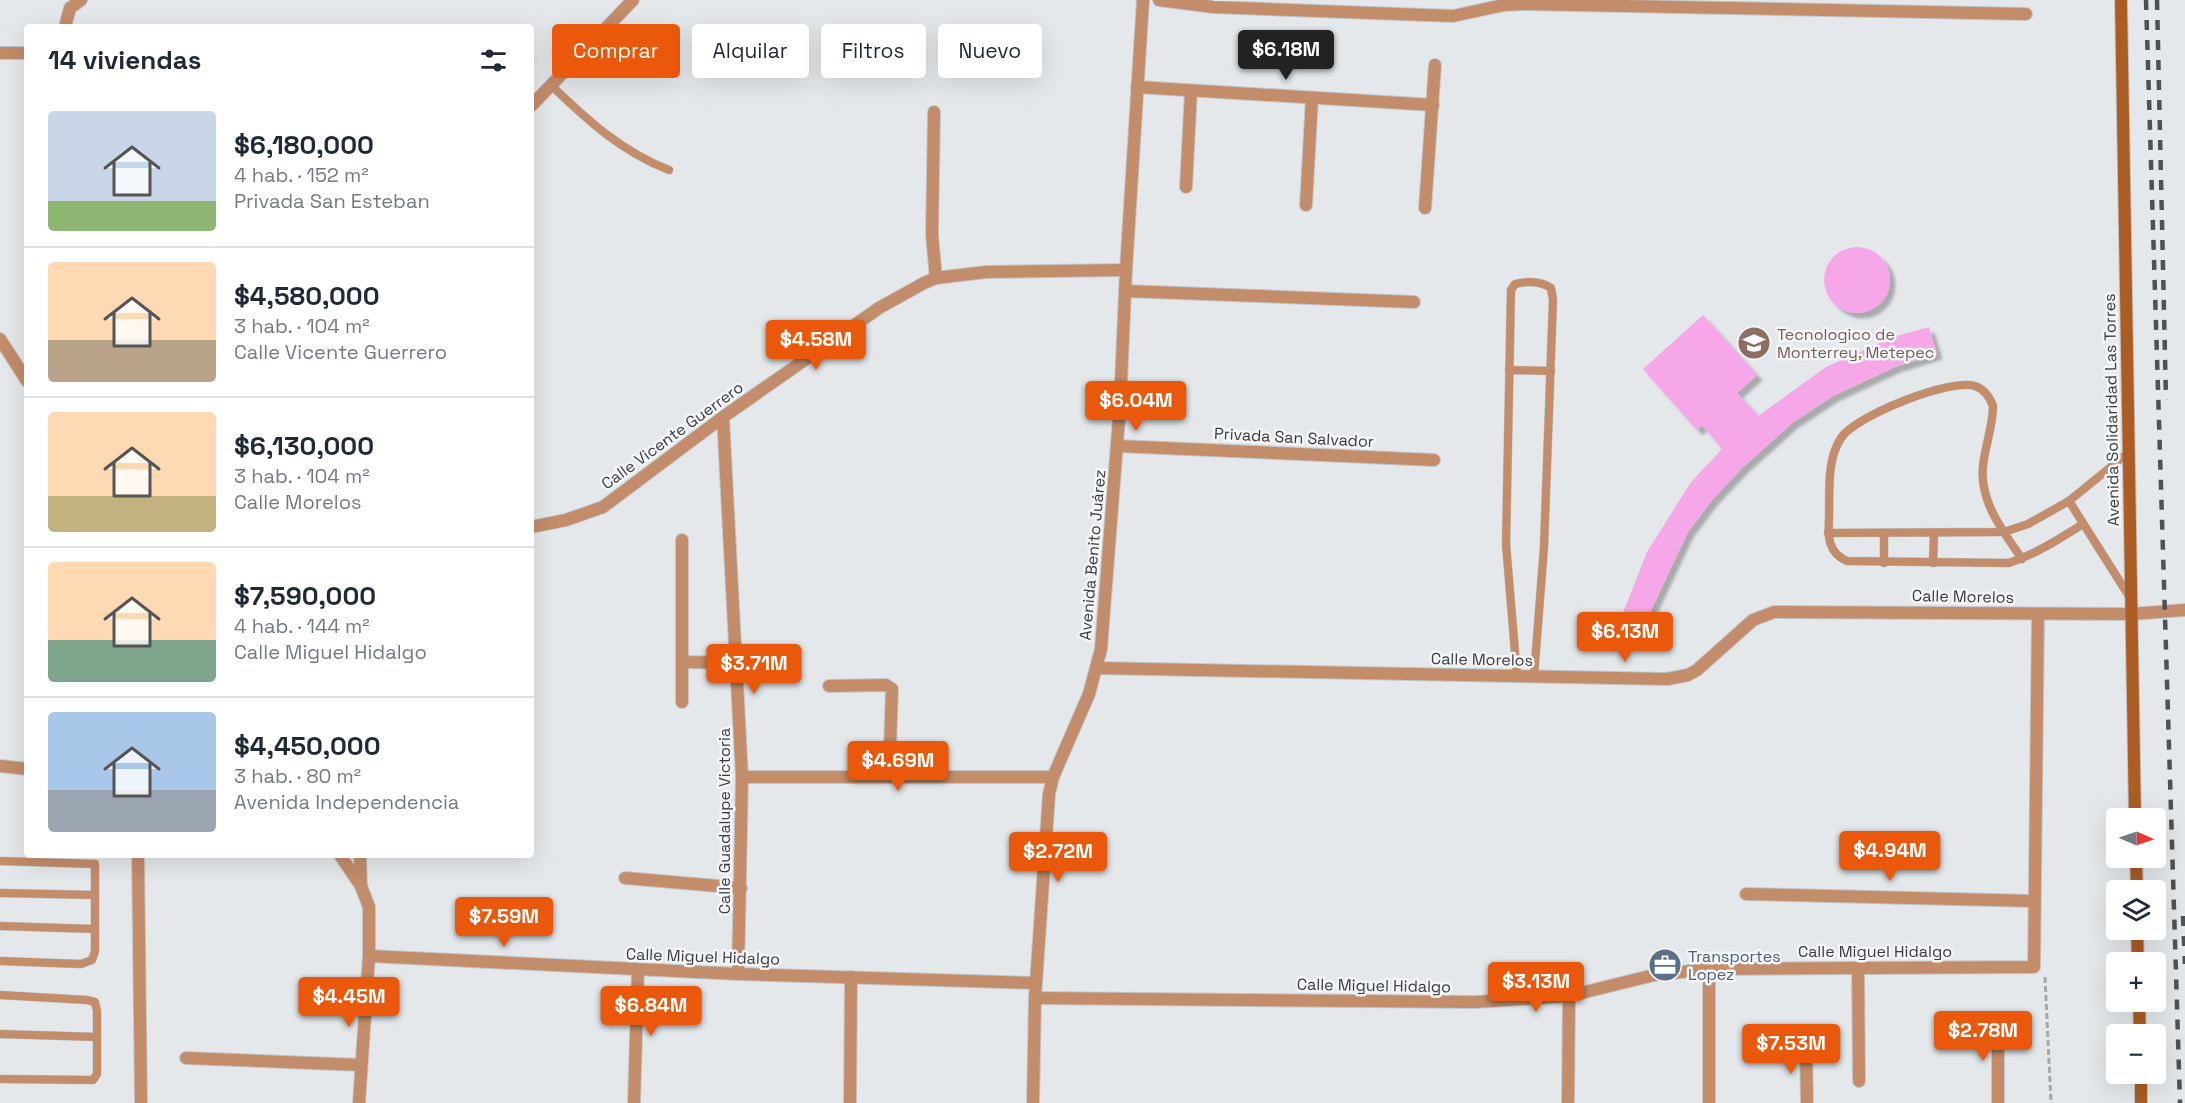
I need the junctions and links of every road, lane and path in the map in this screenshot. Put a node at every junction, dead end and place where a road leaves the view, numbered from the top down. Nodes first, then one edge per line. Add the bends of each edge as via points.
1 (81, 0) edge
2 (633, 0) edge
3 (1143, 0) edge
4 (1159, 0) edge
5 (2121, 0) edge
6 (1596, 3) edge
7 (2026, 14) dead end
8 (66, 24) edge
9 (0, 52) edge
10 (24, 53) edge
11 (1436, 65) dead end
12 (551, 85) junction
13 (1137, 87) junction
14 (1191, 91) junction
15 (1312, 98) junction
16 (534, 103) edge
17 (1433, 105) junction
18 (934, 112) dead end
19 (669, 170) dead end
20 (1186, 187) dead end
21 (1306, 205) dead end
22 (1425, 208) dead end
23 (1126, 270) junction
24 (936, 278) junction
25 (1125, 291) junction
26 (1414, 302) dead end
27 (0, 339) edge
28 (1509, 370) junction
29 (1551, 371) junction
30 (24, 376) edge
31 (723, 417) junction
32 (1117, 446) junction
33 (2128, 453) junction
34 (1434, 460) dead end
35 (2070, 501) junction
36 (2083, 524) junction
37 (534, 526) edge
38 (2004, 532) junction
39 (1828, 533) junction
40 (1884, 533) junction
41 (1935, 533) junction
42 (682, 540) dead end
43 (2022, 559) junction
44 (1884, 563) junction
45 (1934, 563) junction
46 (2130, 597) junction
47 (2185, 610) edge
48 (2038, 614) junction
49 (2131, 614) junction
50 (682, 662) junction
51 (737, 663) junction
52 (1097, 668) junction
53 (1517, 676) junction
54 (1534, 676) junction
55 (829, 686) dead end
56 (682, 702) dead end
57 (0, 766) edge
58 (24, 769) edge
59 (742, 777) junction
60 (890, 777) junction
61 (1053, 777) junction
62 (2135, 808) edge
63 (138, 858) edge
64 (342, 858) edge
65 (360, 858) edge
66 (0, 861) edge
67 (625, 878) dead end
68 (361, 886) junction
69 (741, 888) junction
70 (0, 893) edge
71 (1746, 894) dead end
72 (95, 895) junction
73 (2034, 901) junction
74 (0, 926) edge
75 (95, 929) junction
76 (369, 956) junction
77 (0, 961) edge
78 (2034, 967) junction
79 (1858, 968) junction
80 (1709, 969) junction
81 (638, 970) junction
82 (738, 974) junction
83 (851, 977) junction
84 (1036, 983) junction
85 (0, 995) edge
86 (1569, 996) junction
87 (1035, 998) junction
88 (1998, 1021) dead end
89 (0, 1034) edge
90 (97, 1037) junction
91 (1806, 1046) dead end
92 (186, 1058) dead end
93 (361, 1065) junction
94 (0, 1079) edge
95 (1859, 1081) dead end
96 (2140, 1084) edge
97 (141, 1103) edge
98 (359, 1103) edge
99 (634, 1103) edge
100 (850, 1103) edge
101 (1033, 1103) edge
102 (1568, 1103) edge
103 (1709, 1103) edge
104 (1807, 1103) edge
105 (1998, 1103) edge
106 (2051, 1103) edge
107 (2141, 1103) edge

1 - 8 street via 70,8
2 - 12 street
3 - 13 street, Avenida Benito Juárez
4 - 6 street via 1213,7 1453,16 1513,4
5 - 33 main road, Avenida Solidaridad Las Torres
6 - 7 street
9 - 10 street
11 - 17 street
12 - 16 street
12 - 19 lane via 618,145
13 - 14 street
13 - 23 street, Avenida Benito Juárez
14 - 15 street
14 - 20 street
15 - 17 street
15 - 21 street
17 - 22 street
18 - 24 street via 932,235
23 - 24 street, Calle Vicente Guerrero
23 - 25 street, Avenida Benito Juárez
24 - 31 street, Calle Vicente Guerrero via 879,308
25 - 26 street
25 - 32 street, Avenida Benito Juárez
27 - 30 street
28 - 29 lane
28 - 29 lane via 1511,290 1515,284 1524,282 1547,285 1553,293
28 - 53 lane via 1506,544
29 - 54 lane
31 - 37 street, Calle Vicente Guerrero via 603,507
31 - 51 street, Calle Guadalupe Victoria
32 - 34 street, Privada San Salvador
32 - 52 street, Avenida Benito Juárez
33 - 35 lane
33 - 46 main road, Avenida Solidaridad Las Torres
35 - 36 lane
35 - 38 lane
36 - 43 lane
36 - 46 lane
38 - 39 lane via 1988,501 1983,478 1993,406 1980,388 1966,385 1938,389 1846,431 1831,462
38 - 41 lane
38 - 43 lane
39 - 40 lane
39 - 44 lane via 1830,545 1840,558
40 - 41 lane
40 - 44 lane
41 - 45 lane
42 - 50 street
43 - 45 lane via 1999,564
44 - 45 lane
46 - 49 main road, Avenida Solidaridad Las Torres
47 - 49 street, Calle Morelos
48 - 49 street, Calle Morelos
48 - 54 street, Calle Morelos via 1774,612 1754,620 1697,670 1677,678
48 - 73 street
49 - 62 main road, Avenida Solidaridad Las Torres
50 - 51 street
50 - 56 street
51 - 59 street, Calle Guadalupe Victoria
52 - 53 street, Calle Morelos
52 - 61 street, Avenida Benito Juárez
53 - 54 street, Calle Morelos
55 - 60 street via 892,689
57 - 58 street
59 - 60 street
59 - 69 street, Calle Guadalupe Victoria
60 - 61 street
61 - 84 street, Avenida Benito Juárez
63 - 97 street
64 - 68 street
65 - 68 street
66 - 72 lane via 96,864
67 - 69 street
68 - 76 street via 369,907
69 - 82 street, Calle Guadalupe Victoria
70 - 72 lane
71 - 73 street
72 - 75 lane
73 - 78 street
74 - 75 lane
75 - 77 lane via 94,956 85,964
76 - 81 street, Calle Miguel Hidalgo
76 - 93 street
78 - 79 street, Calle Miguel Hidalgo
78 - 106 path via 2043,967 2045,972
79 - 80 street, Calle Miguel Hidalgo
79 - 95 street
80 - 86 street, Calle Miguel Hidalgo via 1654,975
80 - 103 street
81 - 82 street, Calle Miguel Hidalgo
81 - 99 street
82 - 83 street, Calle Miguel Hidalgo
83 - 84 street, Calle Miguel Hidalgo
83 - 100 street
84 - 87 street, Avenida Benito Juárez
85 - 90 lane via 92,1001 97,1006
86 - 87 street, Calle Miguel Hidalgo via 1475,1002
86 - 102 street
87 - 101 street, Avenida Benito Juárez
88 - 105 street
89 - 90 lane
90 - 94 lane via 97,1074 93,1080
91 - 104 street
92 - 93 street
93 - 98 street
96 - 107 main road

